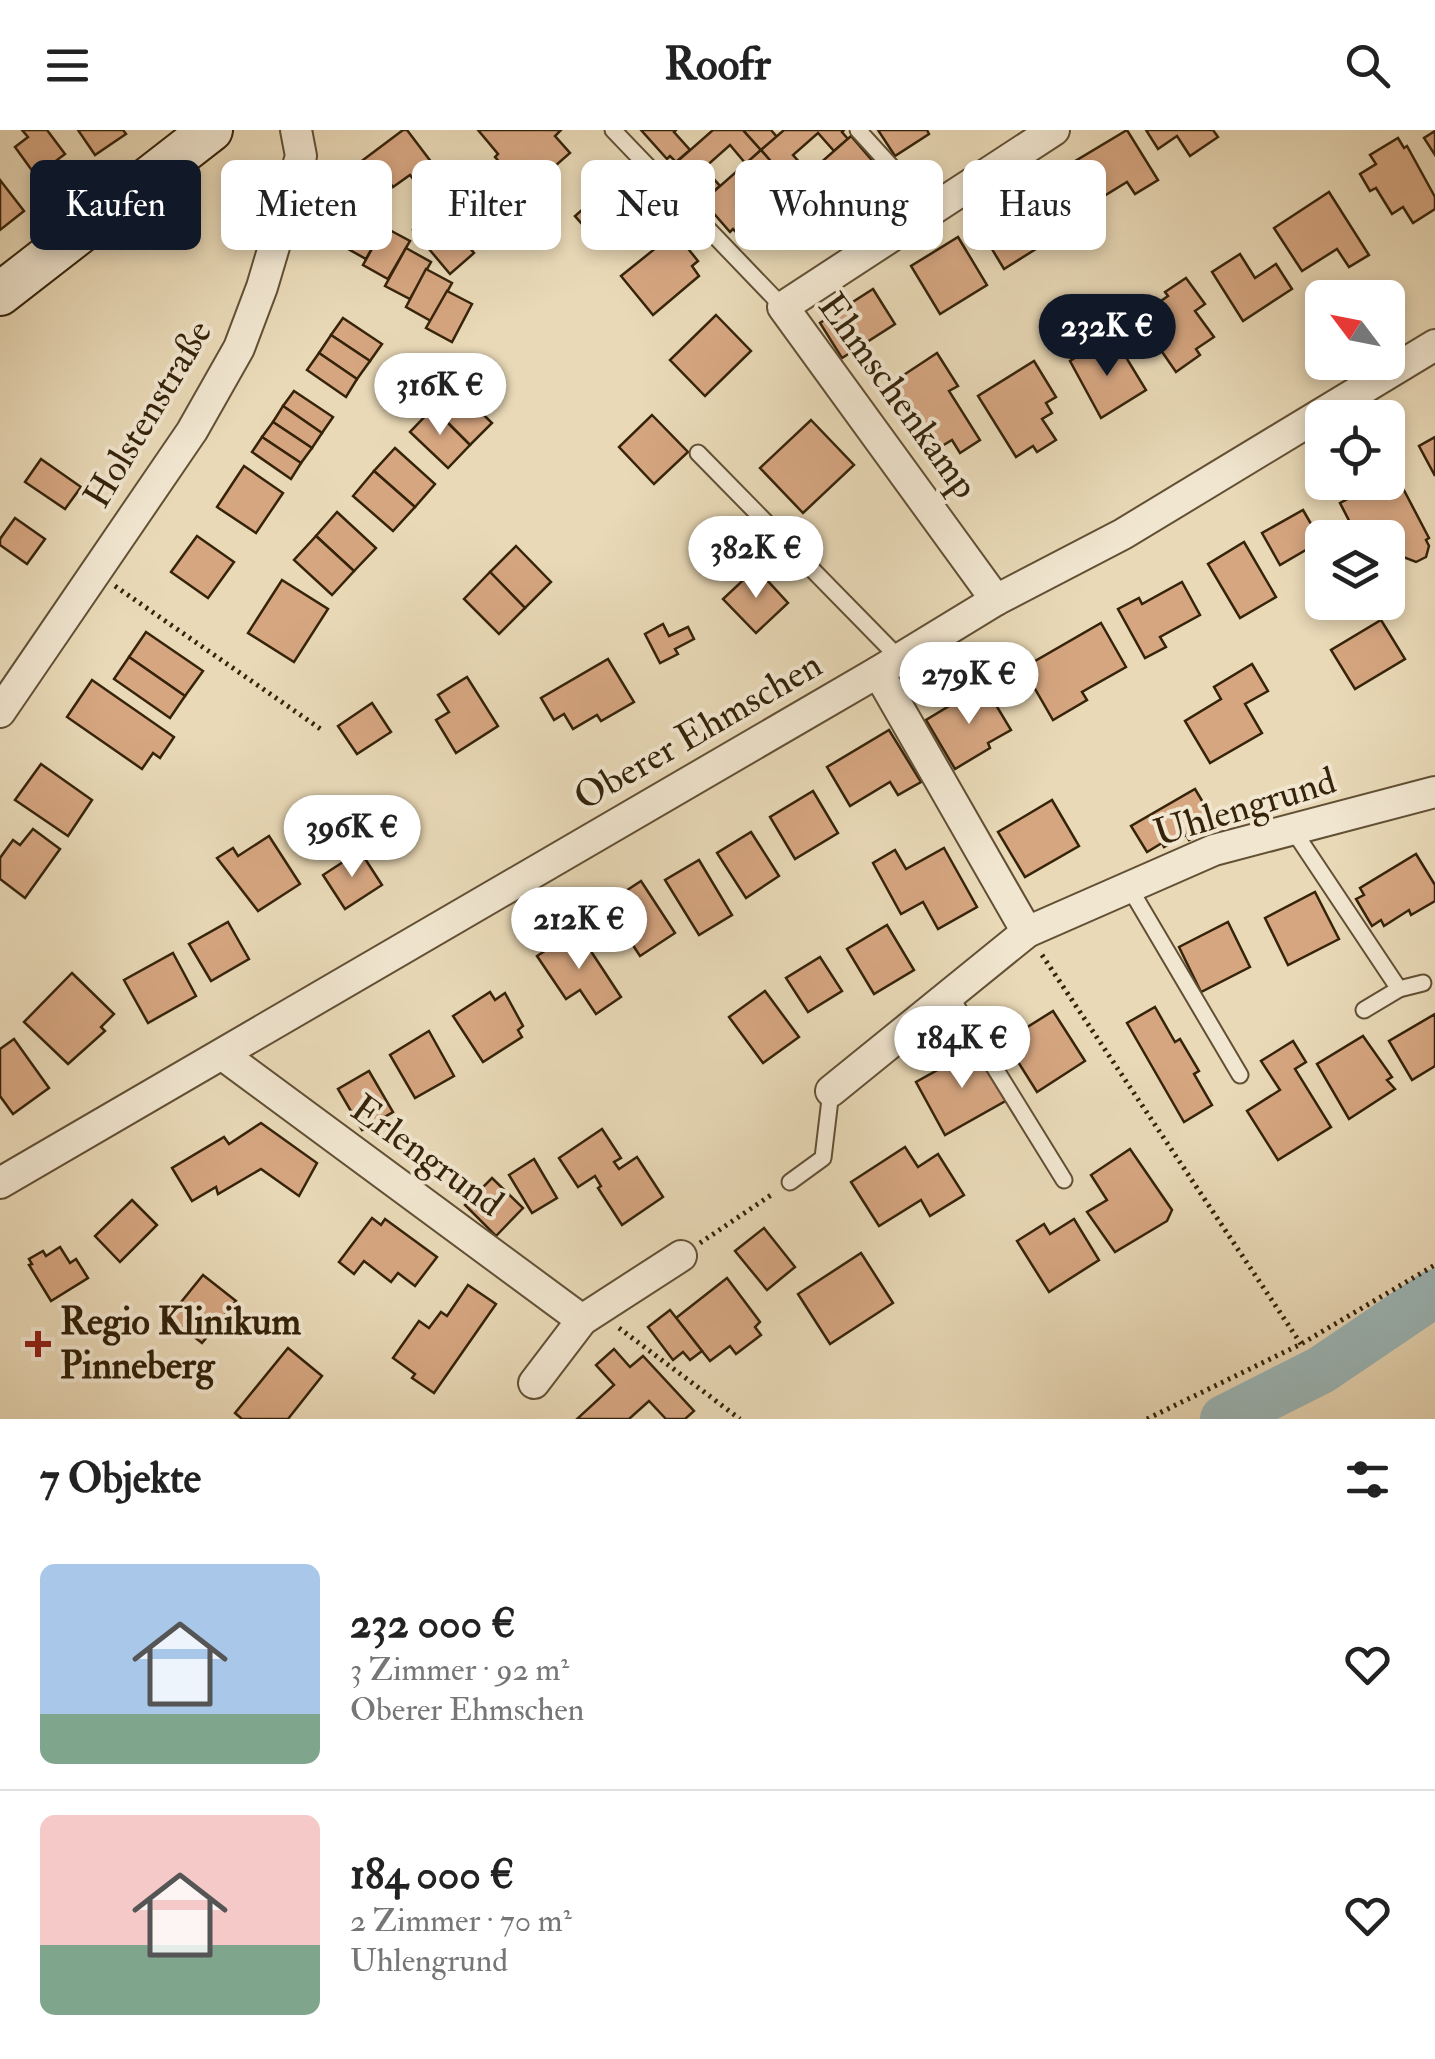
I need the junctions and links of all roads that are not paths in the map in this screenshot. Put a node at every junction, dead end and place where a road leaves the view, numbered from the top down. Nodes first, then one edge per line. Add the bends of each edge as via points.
1 (212, 130) edge
2 (296, 130) edge
3 (613, 130) edge
4 (858, 130) edge
5 (1054, 130) edge
6 (885, 160) edge
7 (943, 202) edge
8 (870, 250) edge
9 (0, 294) edge
10 (783, 307) junction
11 (1435, 344) edge
12 (698, 453) dead end
13 (996, 600) junction
14 (888, 665) junction
15 (0, 712) edge
16 (1435, 792) edge
17 (1293, 830) junction
18 (1128, 887) junction
19 (1027, 932) junction
20 (1423, 983) dead end
21 (1399, 989) junction
22 (949, 994) junction
23 (1364, 1010) dead end
24 (223, 1055) junction
25 (1240, 1076) dead end
26 (830, 1091) joint
27 (1064, 1180) dead end
28 (790, 1182) road end
29 (0, 1183) edge
30 (682, 1256) road end
31 (590, 1316) junction
32 (534, 1383) dead end

1 - 9 main road
2 - 15 street, Holstenstraße via 301,156 239,348 192,431
3 - 10 lane
4 - 6 lane
5 - 7 street, Ehmschenkamp
8 - 10 street, Ehmschenkamp
10 - 13 street, Ehmschenkamp
11 - 13 street, Oberer Ehmschen via 1123,534
12 - 14 lane
13 - 14 street, Oberer Ehmschen
14 - 19 street
14 - 24 street, Oberer Ehmschen
16 - 17 street, Uhlengrund
17 - 18 street, Uhlengrund via 1214,850
17 - 21 lane
18 - 19 street, Uhlengrund
18 - 25 lane
19 - 22 street, Uhlengrund
20 - 21 lane
21 - 23 lane
22 - 26 street, Uhlengrund
22 - 27 lane
24 - 29 street, Oberer Ehmschen
24 - 31 street, Erlengrund
26 - 28 lane via 823,1158
30 - 31 street
31 - 32 street

